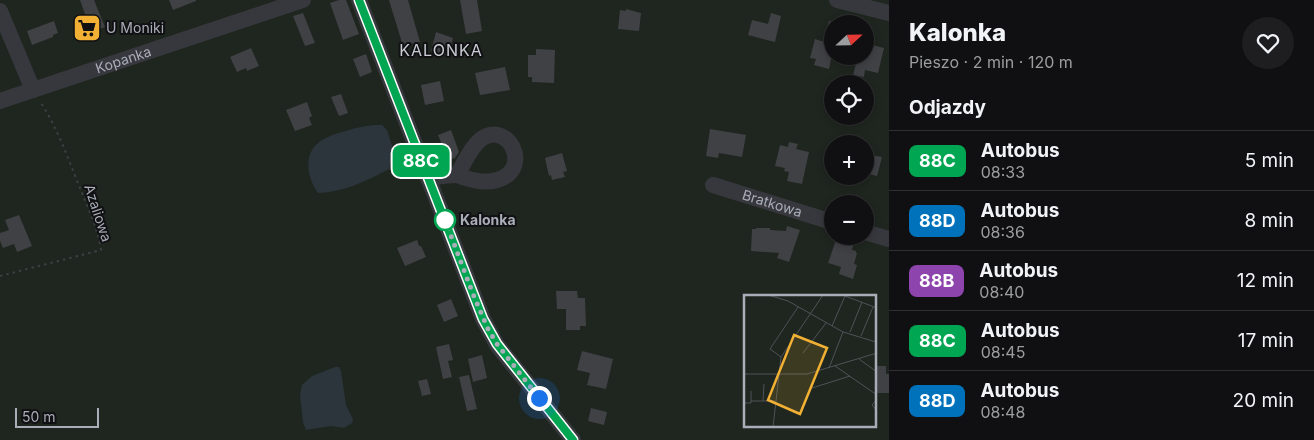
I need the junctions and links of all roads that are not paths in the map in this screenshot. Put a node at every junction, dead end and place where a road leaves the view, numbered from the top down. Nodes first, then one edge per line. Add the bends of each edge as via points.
1 (303, 0) edge
2 (359, 0) edge
3 (837, 0) edge
4 (0, 11) edge
5 (889, 13) edge
6 (33, 90) junction
7 (0, 100) edge
8 (457, 175) dead end
9 (428, 178) junction
10 (713, 185) dead end
11 (824, 220) edge
12 (874, 235) edge
13 (889, 239) edge
14 (573, 440) edge

1 - 6 street, Kopanka
2 - 9 street
3 - 5 street
4 - 6 street
6 - 7 street, Kopanka
8 - 9 street
9 - 14 street via 493,338
10 - 11 street, Bratkowa
12 - 13 street

